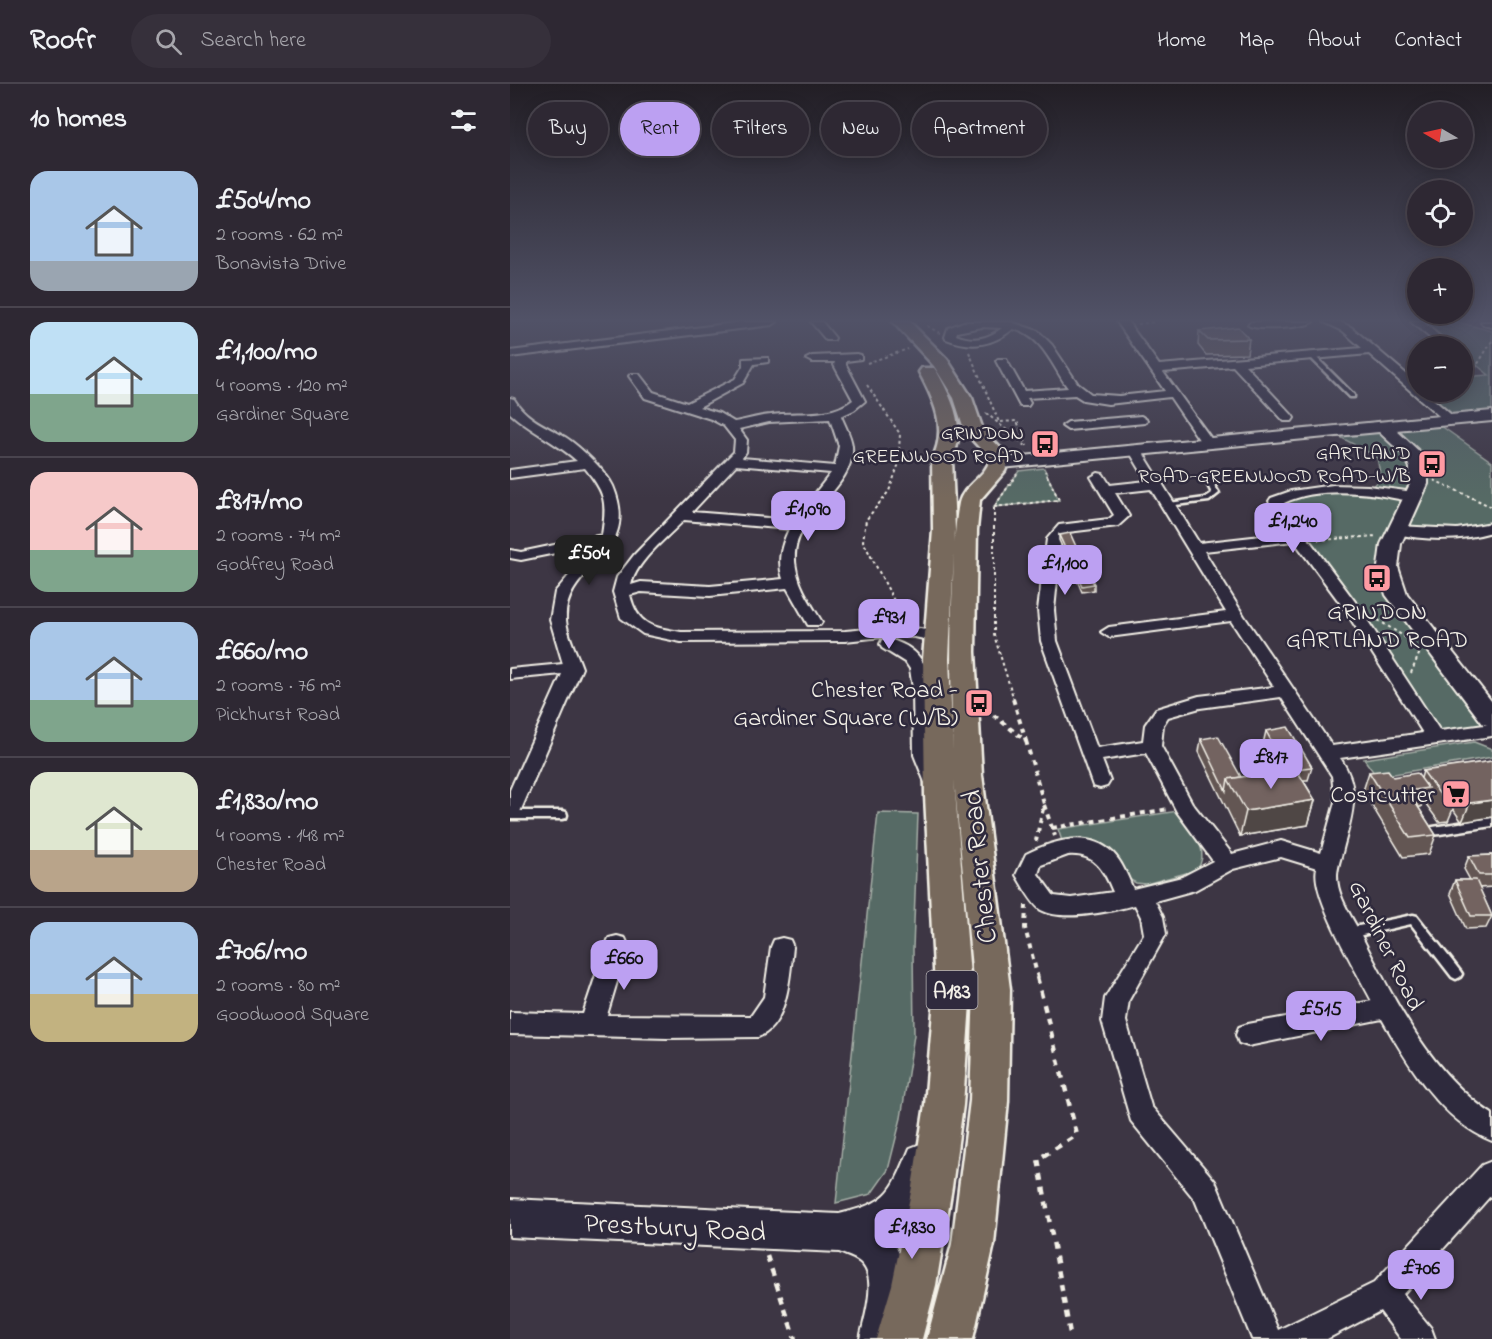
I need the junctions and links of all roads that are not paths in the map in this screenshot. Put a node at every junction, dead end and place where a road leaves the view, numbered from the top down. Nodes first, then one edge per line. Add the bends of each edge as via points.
1 (638, 381) edge
2 (739, 381) edge
3 (849, 381) edge
4 (933, 381) edge
5 (952, 381) edge
6 (1013, 381) edge
7 (1070, 381) edge
8 (1164, 381) edge
9 (1253, 381) edge
10 (1337, 381) edge
11 (1077, 391) junction
12 (1174, 393) junction
13 (1352, 396) dead end
14 (1106, 400) junction
15 (510, 402) edge
16 (1430, 402) edge
17 (689, 408) junction
18 (834, 416) junction
19 (1492, 416) edge
20 (1288, 418) dead end
21 (1141, 420) dead end
22 (1450, 420) junction
23 (1120, 421) junction
24 (732, 426) junction
25 (1068, 426) dead end
26 (1382, 426) junction
27 (1209, 444) junction
28 (1135, 451) junction
29 (733, 461) junction
30 (944, 461) junction
31 (995, 461) junction
32 (588, 464) junction
33 (840, 470) junction
34 (510, 474) edge
35 (1207, 478) dead end
36 (1157, 484) junction
37 (1414, 496) junction
38 (1169, 505) junction
39 (681, 515) junction
40 (797, 525) junction
41 (1492, 527) edge
42 (1396, 535) junction
43 (609, 538) junction
44 (1302, 538) junction
45 (1193, 548) junction
46 (510, 554) edge
47 (793, 583) junction
48 (621, 592) junction
49 (1236, 616) junction
50 (814, 622) dead end
51 (1109, 632) dead end
52 (949, 637) junction
53 (893, 638) junction
54 (573, 668) junction
55 (510, 674) edge
56 (1286, 690) junction
57 (1492, 718) edge
58 (1492, 730) edge
59 (1435, 737) junction
60 (1152, 746) junction
61 (1328, 753) junction
62 (1090, 755) junction
63 (1100, 781) dead end
64 (940, 796) junction
65 (510, 813) edge
66 (562, 815) dead end
67 (1492, 822) edge
68 (1433, 831) edge
69 (1227, 863) junction
70 (1328, 863) junction
71 (1134, 897) junction
72 (1349, 933) junction
73 (617, 945) dead end
74 (782, 947) dead end
75 (1456, 974) dead end
76 (1386, 1008) junction
77 (510, 1023) edge
78 (592, 1025) junction
79 (1248, 1035) dead end
80 (944, 1105) junction
81 (1492, 1129) edge
82 (1492, 1174) edge
83 (510, 1218) edge
84 (839, 1233) junction
85 (1384, 1293) junction
86 (880, 1339) edge
87 (899, 1339) edge
88 (950, 1339) edge
89 (1268, 1339) edge
90 (1290, 1339) edge
91 (1420, 1339) edge

1 - 17 street via 649,395
2 - 17 street
3 - 18 street via 860,401 849,411
4 - 30 main road, Chester Road / A183 via 943,399 949,428
5 - 31 main road via 963,398 974,432
6 - 11 street via 1022,399
7 - 11 street
8 - 12 street
9 - 20 street
10 - 13 lane
11 - 14 street via 1086,397
12 - 14 street
12 - 27 street
14 - 23 street
15 - 32 street via 513,410 530,424 562,441
16 - 22 street
17 - 24 street
18 - 24 street via 772,418
18 - 33 street via 847,448
19 - 22 street
21 - 23 street
22 - 26 street
23 - 25 street
24 - 29 street via 741,440 740,452
26 - 27 street
26 - 37 street via 1413,454 1419,473
27 - 28 street
28 - 31 street via 1042,464
28 - 36 street, Gardiner Road
29 - 33 street
29 - 39 street
30 - 31 main road via 951,451 966,447
30 - 31 main road via 950,471 966,475
30 - 52 main road, Chester Road / A183
31 - 52 main road, Chester Road / A183 via 969,506
32 - 34 street
32 - 43 street via 605,484 614,507
33 - 40 street
35 - 38 lane via 1216,493 1213,498
36 - 38 street, Gardiner Road
36 - 62 street via 1102,483 1122,516 1113,522 1064,528 1053,539 1046,610 1049,641
37 - 42 street
37 - 44 street via 1369,490 1286,495 1276,501
38 - 45 street, Gardiner Road
39 - 40 street
39 - 48 street via 639,558 625,577
40 - 47 street via 787,560
41 - 42 street via 1456,534
42 - 57 street via 1388,567 1397,595 1429,647
43 - 46 street via 521,556
43 - 54 street via 562,592 558,620
44 - 45 street
44 - 59 street
45 - 49 street, Gardiner Road
47 - 48 street via 710,591 641,588
47 - 50 street
48 - 53 street via 627,615 649,631 681,637 845,636 872,644
49 - 51 street
49 - 56 street, Gardiner Road
52 - 53 street via 925,644
52 - 64 main road, Chester Road / A183
52 - 88 main road, Chester Road / A183 via 992,989 989,1101 973,1244
53 - 64 street via 919,669 923,754
54 - 55 street
54 - 65 street
56 - 60 street via 1199,702 1162,713 1155,725
56 - 61 street, Gardiner Road
58 - 59 street
59 - 61 street
60 - 62 street
60 - 69 street via 1184,807
61 - 70 street, Gardiner Road via 1342,776 1345,802
62 - 63 street
64 - 80 main road, Chester Road / A183 via 952,988
65 - 66 lane
67 - 68 lane
69 - 70 street via 1281,849
69 - 71 street via 1187,884
70 - 72 street, Gardiner Road via 1330,895
71 - 71 street via 1071,908 1047,903 1030,867 1059,848 1082,846 1105,858
71 - 89 street via 1152,917 1155,934 1117,998 1114,1021 1140,1112 1205,1191
72 - 75 lane via 1413,919
72 - 76 street, Gardiner Road
73 - 78 street
74 - 78 street via 775,999 758,1026
76 - 79 street
76 - 81 street, Gardiner Road via 1422,1062 1460,1106
77 - 78 street
80 - 84 street, Prestbury Road via 910,1194 896,1214 879,1223
80 - 87 main road, Chester Road / A183 via 914,1285
82 - 85 street
83 - 84 street, Prestbury Road
84 - 86 street, Prestbury Road via 873,1248 884,1262 888,1283
85 - 90 street
85 - 91 street

